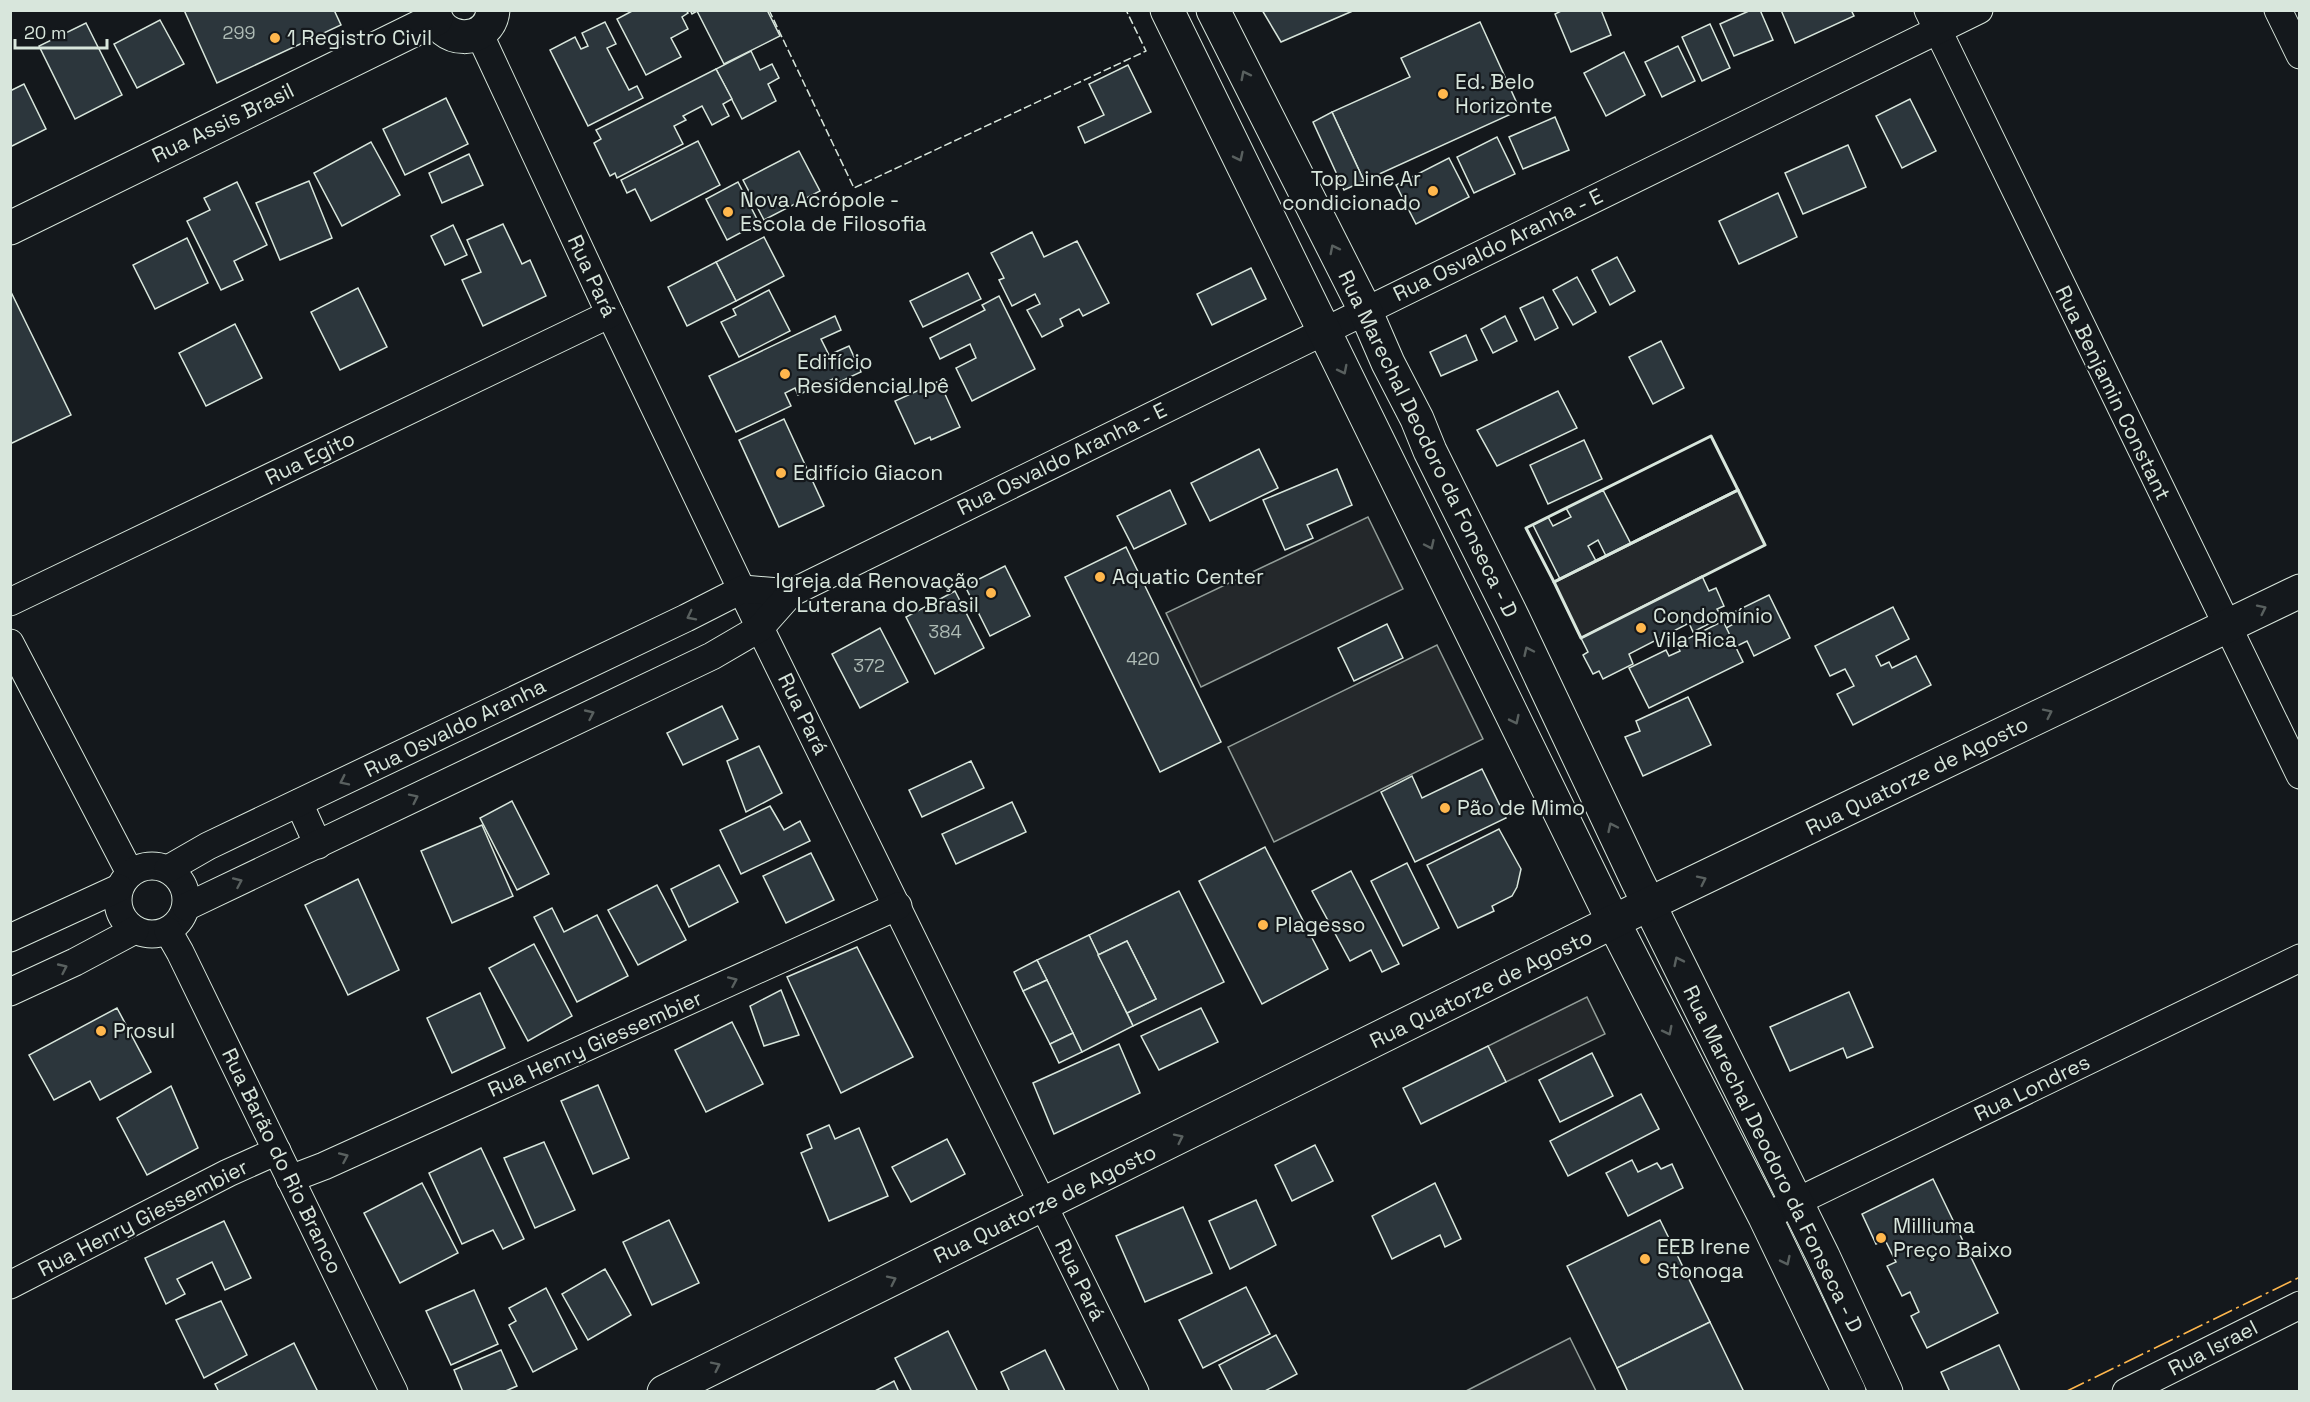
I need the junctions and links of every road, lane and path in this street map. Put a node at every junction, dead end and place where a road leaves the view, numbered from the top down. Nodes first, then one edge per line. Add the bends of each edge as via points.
1 (1167, 10) edge
2 (1979, 10) edge
3 (2278, 10) edge
4 (435, 15) edge
5 (1217, 20) edge
6 (1933, 21) edge
7 (486, 22) edge
8 (1186, 49) junction
9 (2300, 56) edge
10 (10, 228) edge
11 (1365, 310) junction
12 (610, 314) junction
13 (1323, 331) junction
14 (743, 589) junction
15 (2300, 591) edge
16 (791, 593) junction
17 (10, 602) edge
18 (2227, 626) junction
19 (760, 628) junction
20 (10, 643) edge
21 (598, 660) junction
22 (618, 701) junction
23 (456, 727) junction
24 (474, 769) junction
25 (2300, 775) edge
26 (299, 803) junction
27 (318, 846) junction
28 (168, 869) junction
29 (125, 881) junction
30 (1649, 903) junction
31 (898, 906) junction
32 (186, 907) junction
33 (135, 930) junction
34 (168, 931) junction
35 (1618, 932) junction
36 (10, 938) edge
37 (2300, 958) edge
38 (10, 993) edge
39 (1729, 1067) junction
40 (1695, 1085) junction
41 (277, 1151) junction
42 (290, 1179) junction
43 (1796, 1202) junction
44 (1044, 1205) junction
45 (1765, 1217) junction
46 (10, 1285) edge
47 (2300, 1305) edge
48 (1868, 1356) junction
49 (1845, 1381) edge
50 (393, 1392) edge
51 (664, 1392) edge
52 (1135, 1392) edge
53 (1886, 1392) edge
54 (2126, 1392) edge

1 - 8 street, Rua Marechal Deodoro da Fonseca - D
2 - 6 street, Rua Osvaldo Aranha - E
3 - 9 street
4 - 7 street via 451,35 464,38
4 - 10 street, Rua Assis Brasil
5 - 8 street
11 -> 5 street, Rua Marechal Deodoro da Fonseca - D
6 - 11 street, Rua Osvaldo Aranha - E
6 - 18 street, Rua Benjamin Constant
7 - 12 street, Rua Pará
8 -> 13 street, Rua Marechal Deodoro da Fonseca - D
11 - 13 street, Rua Osvaldo Aranha - E
30 -> 11 street, Rua Marechal Deodoro da Fonseca - D
12 - 14 street, Rua Pará
12 - 17 street, Rua Egito
13 - 16 street, Rua Osvaldo Aranha - E
13 -> 35 street, Rua Marechal Deodoro da Fonseca - D
14 - 16 street
14 - 19 street, Rua Pará
14 -> 21 street, Rua Osvaldo Aranha
18 -> 15 street, Rua Quatorze de Agosto
16 - 19 street, Rua Osvaldo Aranha - E
18 - 25 street, Rua Benjamin Constant
30 -> 18 street, Rua Quatorze de Agosto
19 - 22 street
19 - 31 street, Rua Pará
20 - 29 street
21 - 22 street
21 - 23 street, Rua Osvaldo Aranha
24 -> 22 street
23 - 24 street
23 -> 26 street, Rua Osvaldo Aranha
27 -> 24 street
26 - 27 street
26 - 28 street, Rua Osvaldo Aranha
32 -> 27 street
28 - 29 street via 144,865
28 - 32 street via 179,878
29 - 33 street via 117,904 123,919
29 - 36 street
30 - 35 street, Rua Quatorze de Agosto
39 -> 30 street, Rua Marechal Deodoro da Fonseca - D
42 -> 31 street, Rua Henry Giessembier
31 - 44 street, Rua Pará
32 - 34 street via 180,921
33 - 34 street via 145,934
38 -> 33 street
34 - 41 street, Rua Barão do Rio Branco
35 -> 40 street, Rua Marechal Deodoro da Fonseca - D
44 -> 35 street, Rua Quatorze de Agosto
37 - 43 street, Rua Londres
39 - 40 street
39 - 43 street, Rua Marechal Deodoro da Fonseca - D
40 - 45 street, Rua Marechal Deodoro da Fonseca - D
41 - 42 street, Rua Barão do Rio Branco
41 - 46 street, Rua Henry Giessembier
42 - 50 street, Rua Barão do Rio Branco
43 - 45 street, Rua Londres
43 - 48 street, Rua Marechal Deodoro da Fonseca - D
51 -> 44 street, Rua Quatorze de Agosto
44 - 52 street, Rua Pará
45 -> 49 street, Rua Marechal Deodoro da Fonseca - D
47 - 54 street, Rua Israel
48 - 49 street
48 - 53 street, Rua Marechal Deodoro da Fonseca - D

